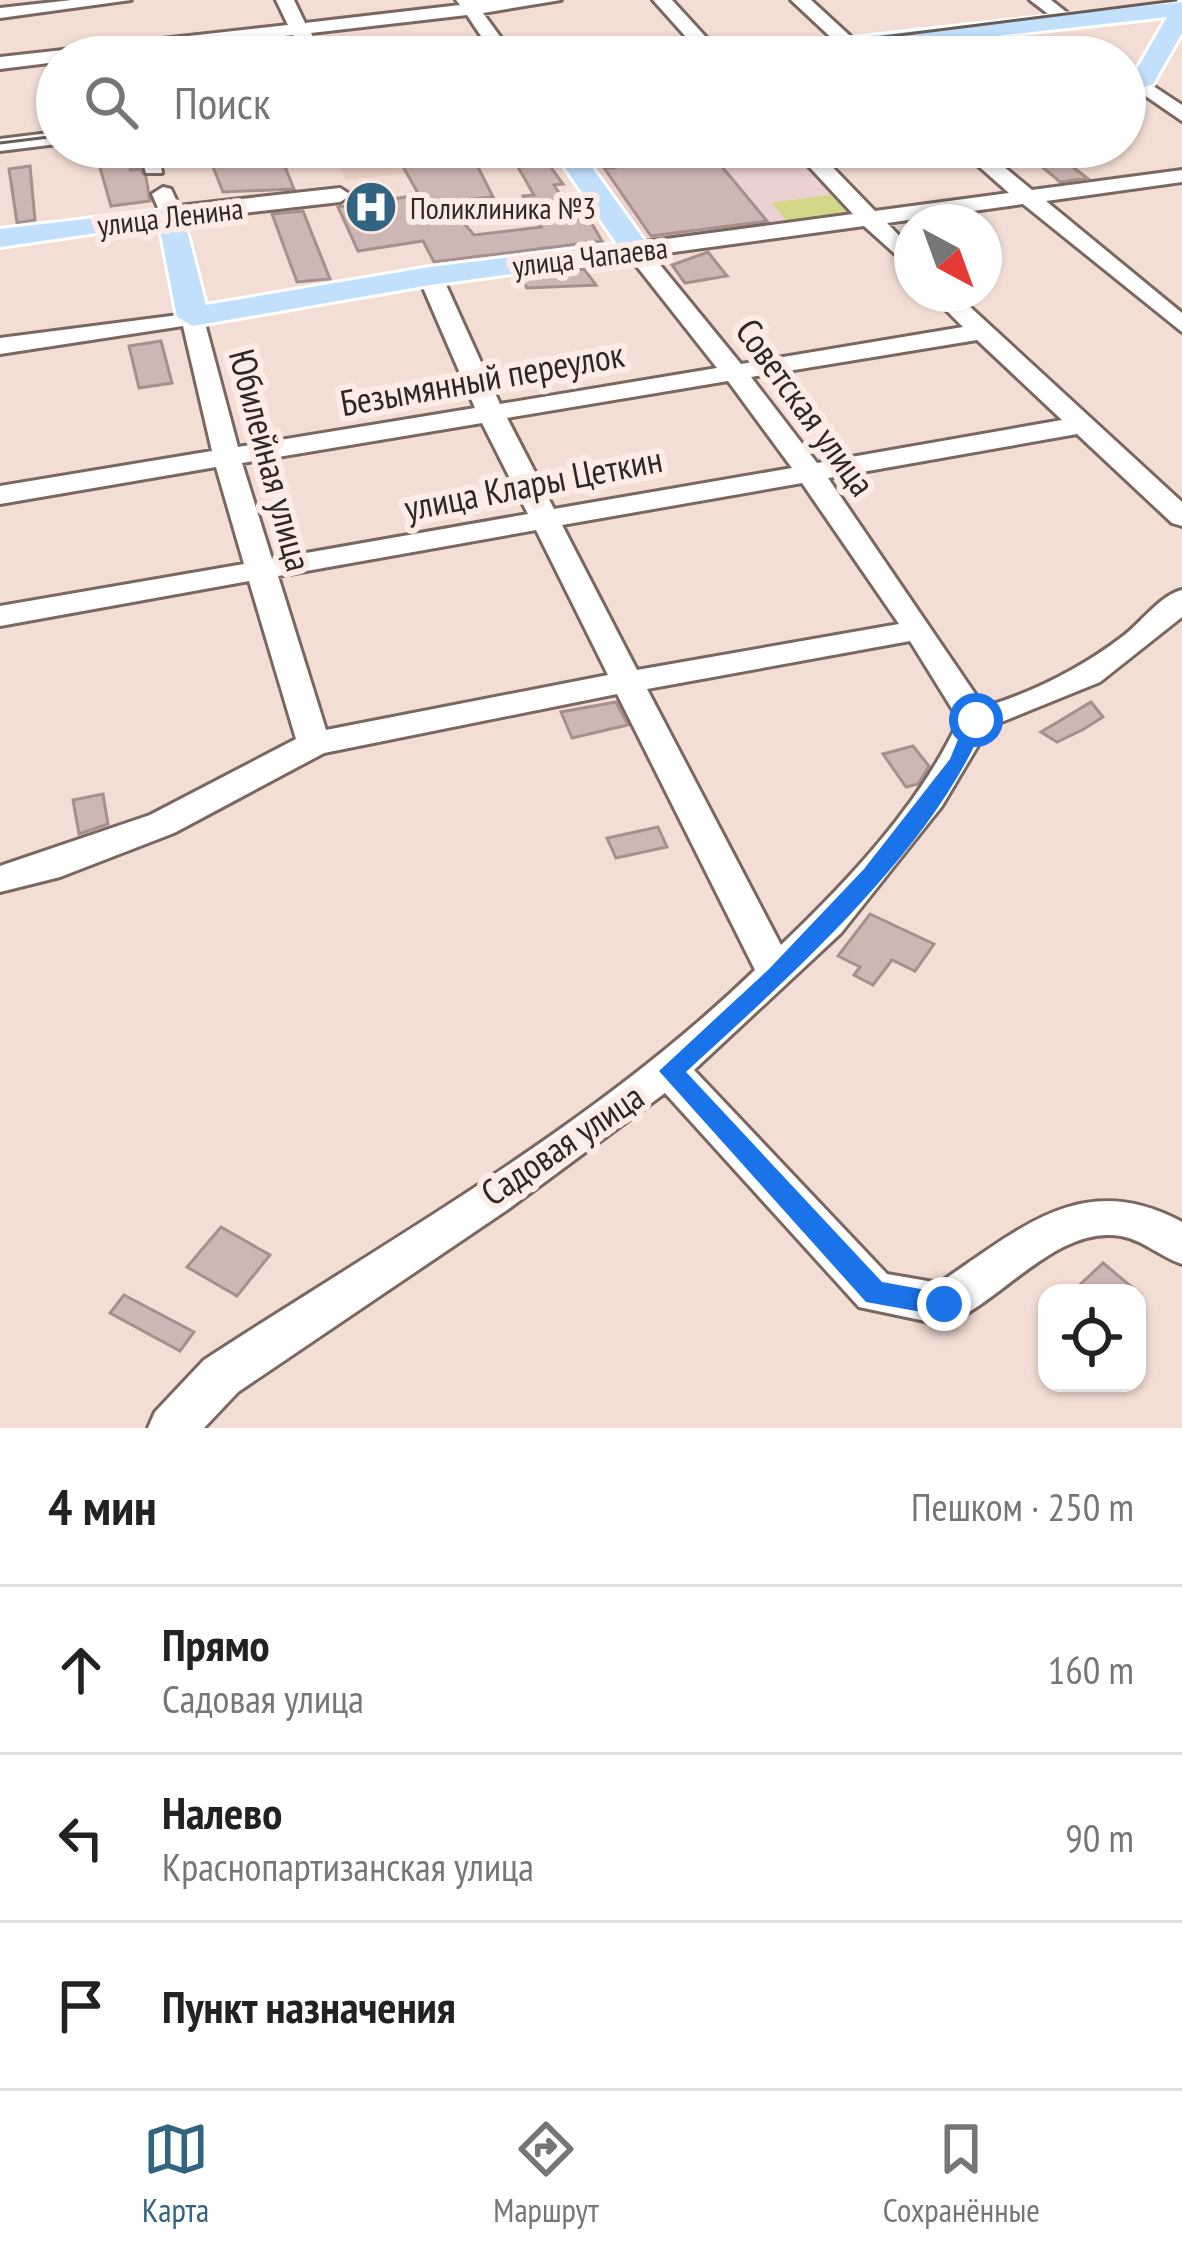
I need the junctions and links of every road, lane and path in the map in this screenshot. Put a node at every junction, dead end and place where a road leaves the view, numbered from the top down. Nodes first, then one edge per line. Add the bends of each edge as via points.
1 (122, 0) edge
2 (285, 0) edge
3 (552, 0) edge
4 (662, 0) edge
5 (800, 0) edge
6 (1039, 0) edge
7 (468, 4) edge
8 (1182, 10) edge
9 (0, 13) edge
10 (1070, 22) junction
11 (105, 27) edge
12 (298, 27) junction
13 (303, 36) edge
14 (491, 36) edge
15 (695, 36) edge
16 (840, 36) edge
17 (967, 36) edge
18 (36, 51) edge
19 (0, 63) edge
20 (1146, 65) edge
21 (1146, 92) edge
22 (1179, 110) edge
23 (36, 141) edge
24 (0, 145) edge
25 (579, 168) edge
26 (822, 168) edge
27 (993, 168) edge
28 (1182, 176) edge
29 (340, 195) dead end
30 (1028, 197) junction
31 (167, 204) junction
32 (873, 219) junction
33 (0, 238) edge
34 (894, 242) edge
35 (636, 250) junction
36 (430, 276) junction
37 (959, 312) edge
38 (193, 317) junction
39 (1182, 325) edge
40 (977, 332) junction
41 (0, 346) edge
42 (737, 371) junction
43 (491, 414) junction
44 (1079, 424) junction
45 (226, 458) junction
46 (802, 470) junction
47 (0, 496) edge
48 (1182, 517) edge
49 (545, 522) junction
50 (260, 574) junction
51 (1182, 598) edge
52 (0, 616) edge
53 (920, 630) junction
54 (628, 682) junction
55 (976, 720) junction
56 (314, 744) junction
57 (0, 879) edge
58 (777, 975) junction
59 (670, 1071) junction
60 (1182, 1245) edge
61 (172, 1428) edge

1 - 11 street
2 - 12 street
3 - 7 street
4 - 15 street
5 - 16 street
6 - 10 street
7 - 12 street
7 - 14 street
8 - 10 main road
8 - 20 main road
9 - 11 street
10 - 17 main road
11 - 12 street
12 - 13 street
18 - 19 street
21 - 22 street
23 - 24 street
25 - 35 main road, Советская улица
26 - 32 street
27 - 30 street
28 - 30 street, улица Чапаева
29 - 31 street, улица Ленина
30 - 32 street, улица Чапаева
30 - 39 street
31 - 33 main road, улица Ленина
31 - 38 main road, Юбилейная улица
32 - 34 street
32 - 35 street, улица Чапаева
35 - 36 main road, улица Чапаева
35 - 42 street, Советская улица
36 - 38 main road, улица Чапаева
36 - 43 street
37 - 40 street
38 - 41 street, улица Чапаева
38 - 45 street, Юбилейная улица
40 - 42 street, Безымянный переулок
40 - 44 street
42 - 43 street, Безымянный переулок
42 - 46 street, Советская улица
43 - 45 street, Безымянный переулок
43 - 49 street
44 - 46 street, улица Клары Цеткин
44 - 48 street
45 - 47 street, Безымянный переулок
45 - 50 street, Юбилейная улица
46 - 49 street, улица Клары Цеткин
46 - 53 street, Советская улица
49 - 50 street, улица Клары Цеткин
49 - 54 street
50 - 52 street, улица Клары Цеткин
50 - 56 street, Юбилейная улица
51 - 55 street via 1154,632 1085,674 1021,709
53 - 54 street
53 - 55 street, Советская улица
54 - 56 street
54 - 58 street
55 - 58 street, Садовая улица via 959,761 872,874
56 - 57 street via 162,824
58 - 59 street, Садовая улица
59 - 60 street via 875,1293 944,1304 1057,1233 1100,1216 1152,1225
59 - 61 street, Садовая улица via 221,1376

